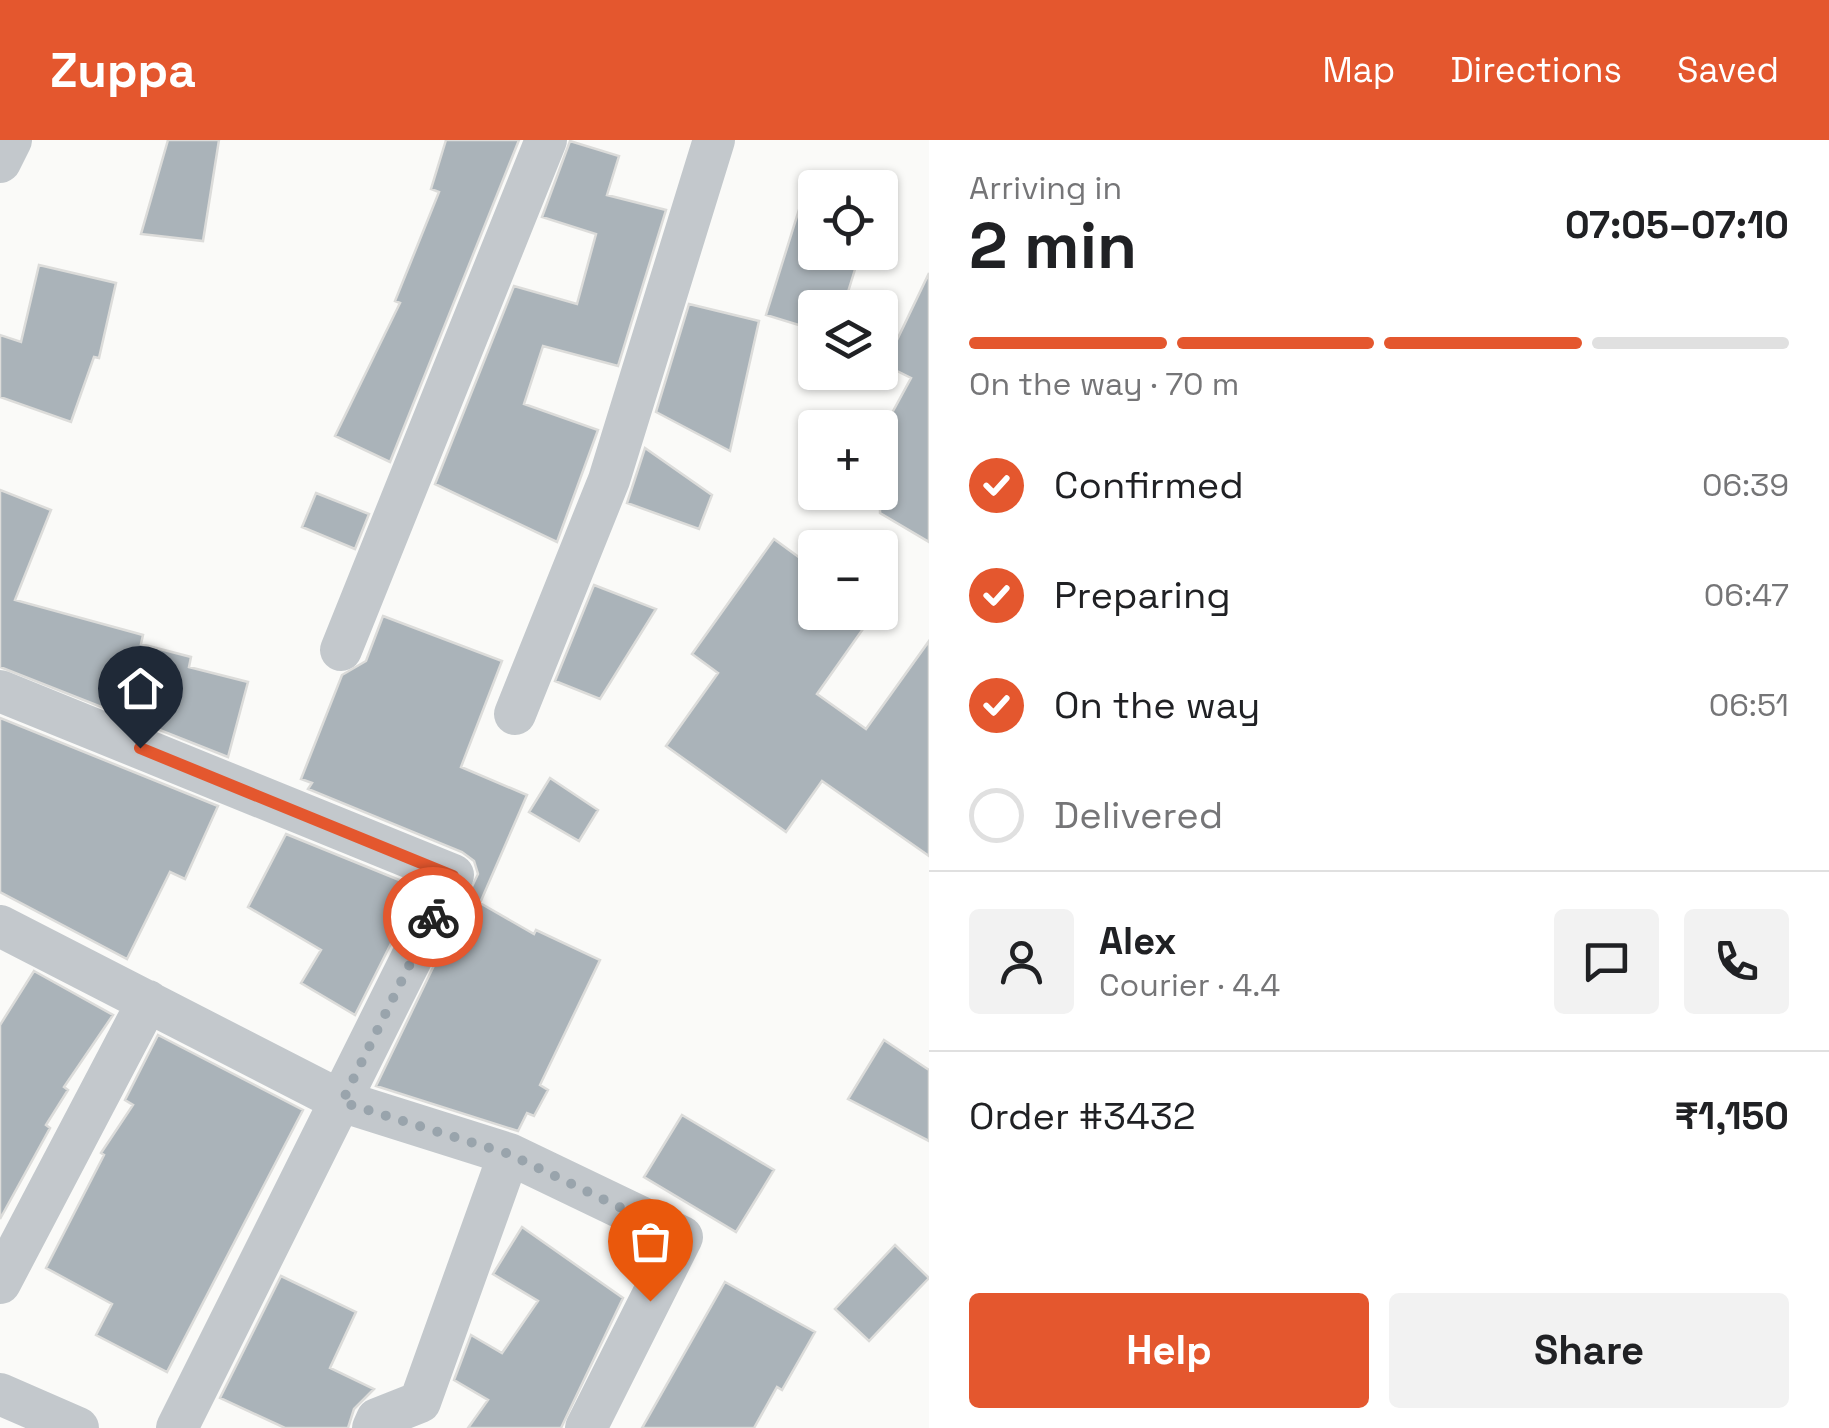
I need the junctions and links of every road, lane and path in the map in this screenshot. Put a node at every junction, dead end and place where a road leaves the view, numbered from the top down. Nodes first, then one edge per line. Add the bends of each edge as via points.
1 (11, 140) edge
2 (546, 140) edge
3 (714, 140) edge
4 (0, 162) edge
5 (341, 650) dead end
6 (0, 690) edge
7 (515, 714) dead end
8 (0, 926) edge
9 (148, 1001) junction
10 (342, 1102) junction
11 (509, 1154) junction
12 (0, 1283) edge
13 (0, 1394) edge
14 (78, 1428) edge
15 (177, 1428) edge
16 (373, 1428) edge
17 (586, 1428) edge

1 - 4 street
2 - 5 street
3 - 7 street via 609,480
6 - 10 street via 453,876
8 - 9 street
9 - 10 street
9 - 12 street
10 - 11 street
10 - 15 street
11 - 16 street via 420,1402 377,1418
11 - 17 street via 682,1237
13 - 14 street

